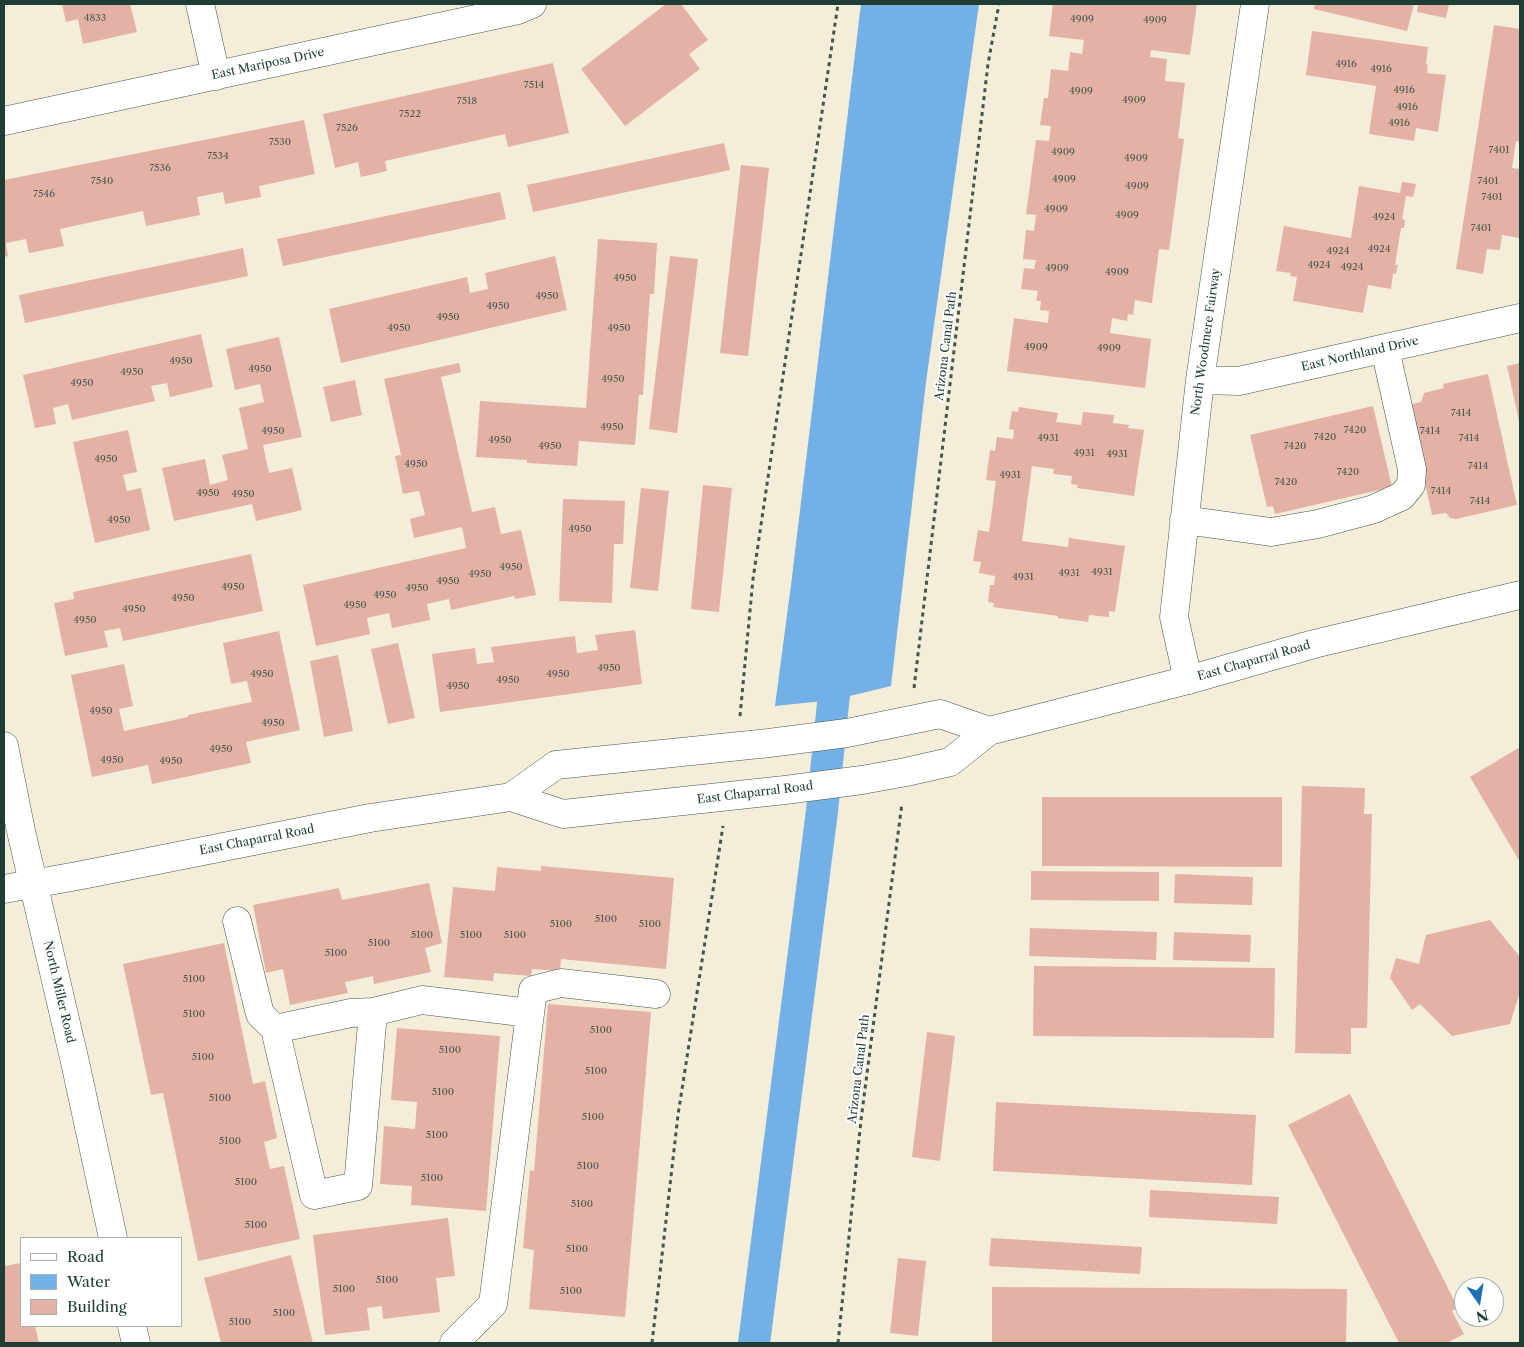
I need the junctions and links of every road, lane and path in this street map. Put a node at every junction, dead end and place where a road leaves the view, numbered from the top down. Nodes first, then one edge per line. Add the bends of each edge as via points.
1 (200, 4) edge
2 (532, 4) edge
3 (838, 4) edge
4 (998, 4) edge
5 (1255, 4) edge
6 (216, 76) junction
7 (4, 121) edge
8 (1520, 318) edge
9 (1385, 349) junction
10 (1200, 380) junction
11 (1184, 520) junction
12 (1520, 595) edge
13 (1188, 680) junction
14 (914, 691) dead end
15 (989, 731) junction
16 (4, 746) edge
17 (735, 746) junction
18 (904, 784) junction
19 (511, 796) junction
20 (727, 797) junction
21 (34, 884) junction
22 (4, 889) edge
23 (237, 921) dead end
24 (656, 994) dead end
25 (373, 1012) junction
26 (530, 1014) junction
27 (275, 1029) junction
28 (113, 1237) edge
29 (132, 1327) edge
30 (136, 1343) edge
31 (454, 1343) edge
32 (652, 1343) edge
33 (838, 1343) edge

1 - 6 street
2 - 6 street, East Mariposa Drive via 518,10
3 - 17 path via 753,579
4 - 14 path, Arizona Canal Path via 987,73
5 - 10 street, North Woodmere Fairway
6 - 7 street, East Mariposa Drive
8 - 9 street, East Northland Drive
9 - 10 street, East Northland Drive via 1239,381
9 - 11 street via 1412,469 1411,485 1402,496 1374,509 1318,524 1270,532
10 - 11 street, North Woodmere Fairway
11 - 13 street, North Woodmere Fairway via 1174,617
12 - 13 street, East Chaparral Road via 1314,644
13 - 15 street, East Chaparral Road
15 - 17 street, East Chaparral Road via 940,714 847,733
15 - 18 street, East Chaparral Road via 950,762
16 - 21 street, North Miller Road
17 - 19 street, East Chaparral Road via 556,765
18 - 20 street, East Chaparral Road via 853,781
18 - 33 path, Arizona Canal Path via 861,1120
19 - 20 street, East Chaparral Road via 563,814
19 - 21 street, East Chaparral Road via 370,818
20 - 32 path via 678,1115
21 - 22 street, East Chaparral Road
21 - 28 street, North Miller Road
23 - 27 street via 260,1014
24 - 26 street via 560,983 533,990
25 - 26 street via 422,1000
25 - 27 street via 351,1013
25 - 27 street via 358,1186 314,1195
26 - 31 street via 493,1304
29 - 30 street

